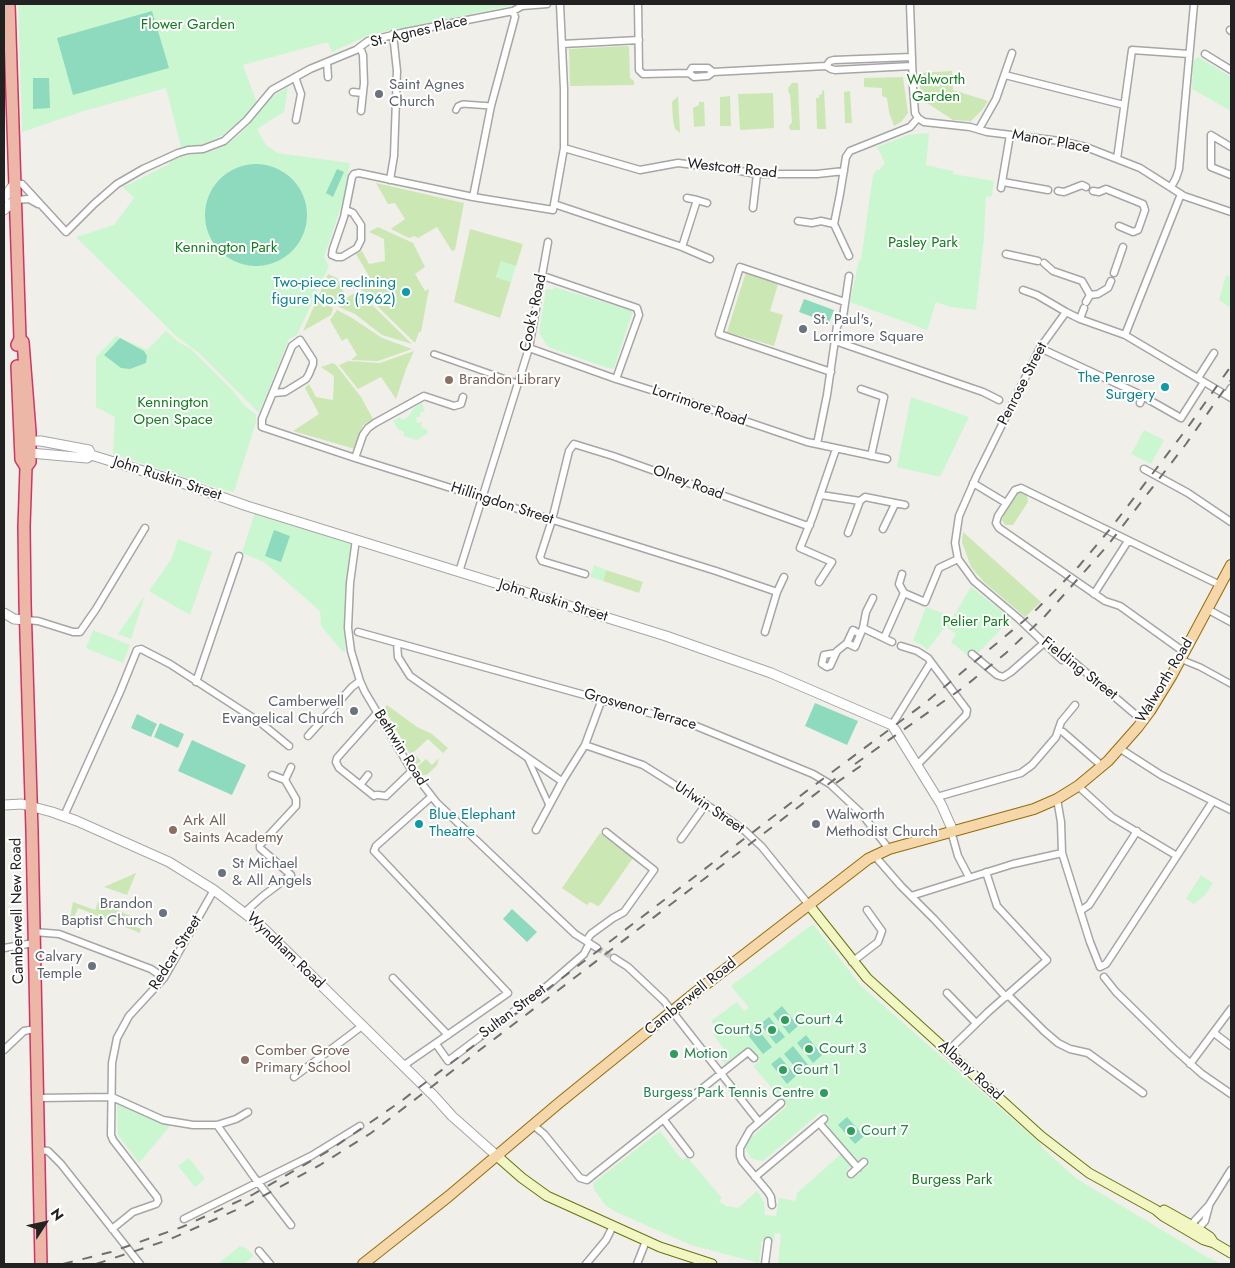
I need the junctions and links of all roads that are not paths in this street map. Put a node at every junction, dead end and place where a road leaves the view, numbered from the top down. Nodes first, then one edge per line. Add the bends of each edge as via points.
1 (9, 4) edge
2 (547, 4) edge
3 (560, 4) edge
4 (638, 4) edge
5 (910, 4) edge
6 (1194, 4) edge
7 (513, 11) junction
8 (393, 34) junction
9 (639, 40) junction
10 (562, 44) junction
11 (360, 47) junction
12 (1012, 53) dead end
13 (1189, 54) junction
14 (1205, 54) dead end
15 (912, 57) junction
16 (327, 62) junction
17 (826, 66) junction
18 (912, 66) junction
19 (1231, 70) edge
20 (1005, 75) junction
21 (295, 77) junction
22 (328, 77) dead end
23 (353, 92) dead end
24 (363, 93) junction
25 (491, 106) junction
26 (1124, 106) junction
27 (456, 110) dead end
28 (361, 112) dead end
29 (918, 118) junction
30 (296, 120) dead end
31 (979, 129) junction
32 (1010, 134) junction
33 (1231, 147) edge
34 (564, 148) junction
35 (1117, 158) junction
36 (844, 171) junction
37 (757, 174) junction
38 (1231, 175) edge
39 (390, 180) junction
40 (15, 183) junction
41 (1086, 187) dead end
42 (1171, 187) junction
43 (1048, 190) dead end
44 (1058, 191) dead end
45 (1093, 191) dead end
46 (1181, 194) junction
47 (473, 197) junction
48 (687, 198) dead end
49 (9, 199) edge
50 (697, 200) junction
51 (707, 203) dead end
52 (39, 205) junction
53 (554, 207) junction
54 (753, 208) dead end
55 (4, 210) edge
56 (346, 210) junction
57 (1231, 212) edge
58 (798, 221) dead end
59 (834, 224) junction
60 (1119, 226) dead end
61 (548, 242) dead end
62 (682, 247) junction
63 (1123, 247) dead end
64 (1006, 254) dead end
65 (849, 256) dead end
66 (710, 259) dead end
67 (1114, 273) dead end
68 (542, 276) junction
69 (849, 276) dead end
70 (1111, 281) dead end
71 (1023, 290) dead end
72 (845, 302) junction
73 (1087, 302) junction
74 (1066, 312) junction
75 (1080, 319) junction
76 (1125, 335) junction
77 (835, 341) junction
78 (528, 348) junction
79 (1040, 348) junction
80 (1214, 353) dead end
81 (434, 354) dead end
82 (831, 372) junction
83 (616, 378) junction
84 (1198, 378) junction
85 (1204, 382) junction
86 (517, 383) junction
87 (1231, 388) edge
88 (861, 390) dead end
89 (274, 393) junction
90 (1143, 396) junction
91 (463, 397) dead end
92 (1229, 397) edge
93 (999, 400) dead end
94 (1140, 403) dead end
95 (816, 444) junction
96 (26, 447) junction
97 (836, 448) junction
98 (871, 456) junction
99 (355, 458) junction
100 (887, 459) dead end
101 (1144, 468) dead end
102 (973, 484) junction
103 (821, 495) junction
104 (481, 498) junction
105 (860, 501) junction
106 (1006, 503) junction
107 (895, 504) junction
108 (905, 505) dead end
109 (552, 520) junction
110 (1231, 522) edge
111 (810, 525) junction
112 (145, 528) dead end
113 (883, 530) dead end
114 (848, 533) dead end
115 (356, 539) junction
116 (1128, 541) junction
117 (240, 556) dead end
118 (958, 559) junction
119 (1231, 566) edge
120 (459, 572) junction
121 (585, 574) dead end
122 (902, 574) dead end
123 (784, 576) dead end
124 (819, 582) dead end
125 (1220, 585) junction
126 (777, 592) junction
127 (904, 593) junction
128 (1094, 594) junction
129 (873, 598) dead end
130 (1207, 609) junction
131 (4, 613) edge
132 (25, 620) junction
133 (1231, 622) edge
134 (862, 631) junction
135 (358, 632) dead end
136 (765, 632) dead end
137 (884, 638) junction
138 (892, 642) dead end
139 (397, 643) junction
140 (1044, 643) junction
141 (901, 646) dead end
142 (836, 653) dead end
143 (972, 654) dead end
144 (1182, 656) junction
145 (931, 662) junction
146 (360, 681) junction
147 (196, 682) junction
148 (1231, 684) edge
149 (602, 699) junction
150 (1075, 705) dead end
151 (378, 712) junction
152 (1143, 721) junction
153 (892, 724) junction
154 (1063, 732) dead end
155 (308, 736) dead end
156 (585, 745) junction
157 (289, 746) dead end
158 (1119, 748) junction
159 (528, 759) junction
160 (917, 765) junction
161 (1103, 765) junction
162 (291, 767) dead end
163 (412, 771) junction
164 (272, 775) dead end
165 (368, 775) dead end
166 (285, 780) junction
167 (563, 780) junction
168 (360, 785) junction
169 (1078, 786) junction
170 (431, 797) junction
171 (937, 797) junction
172 (1057, 799) junction
173 (1213, 801) junction
174 (706, 804) junction
175 (4, 805) edge
176 (549, 805) junction
177 (31, 806) junction
178 (1231, 810) edge
179 (64, 816) junction
180 (536, 830) dead end
181 (952, 831) junction
182 (1137, 831) junction
183 (606, 832) dead end
184 (681, 840) dead end
185 (889, 849) junction
186 (1062, 854) junction
187 (874, 855) junction
188 (1177, 856) junction
189 (986, 872) junction
190 (969, 877) junction
191 (214, 890) junction
192 (911, 896) junction
193 (809, 905) junction
194 (867, 910) dead end
195 (1080, 911) junction
196 (246, 912) junction
197 (34, 938) junction
198 (588, 942) junction
199 (4, 948) edge
200 (596, 948) tunnel mouth
201 (614, 958) tunnel mouth
202 (852, 962) junction
203 (1104, 977) dead end
204 (164, 978) junction
205 (393, 978) dead end
206 (947, 993) dead end
207 (1007, 996) junction
208 (1231, 1009) edge
209 (672, 1012) junction
210 (976, 1024) junction
211 (362, 1026) junction
212 (36, 1029) junction
213 (1214, 1033) junction
214 (448, 1035) junction
215 (436, 1044) junction
216 (1231, 1046) edge
217 (4, 1050) edge
218 (948, 1051) junction
219 (754, 1058) dead end
220 (1190, 1064) junction
221 (403, 1066) junction
222 (721, 1074) junction
223 (294, 1077) dead end
224 (1143, 1093) dead end
225 (1231, 1094) edge
226 (112, 1097) junction
227 (38, 1098) junction
228 (781, 1103) dead end
229 (248, 1112) dead end
230 (664, 1120) junction
231 (758, 1122) junction
232 (217, 1125) junction
233 (533, 1125) junction
234 (360, 1126) dead end
235 (39, 1150) junction
236 (690, 1154) dead end
237 (497, 1156) junction
238 (864, 1162) dead end
239 (858, 1168) junction
240 (1231, 1170) edge
241 (851, 1174) dead end
242 (755, 1176) junction
243 (258, 1183) junction
244 (772, 1205) dead end
245 (184, 1219) dead end
246 (291, 1225) dead end
247 (612, 1226) junction
248 (112, 1228) junction
249 (1192, 1229) junction
250 (646, 1241) junction
251 (768, 1241) dead end
252 (259, 1251) dead end
253 (1231, 1254) edge
254 (690, 1261) edge
255 (41, 1264) edge
256 (140, 1264) edge
257 (270, 1264) edge
258 (363, 1264) edge
259 (586, 1264) edge
260 (637, 1264) edge
261 (712, 1264) edge
262 (765, 1264) edge

1 - 40 highway, Camberwell New Road
2 - 7 street, St. Agnes Place via 522,6
3 - 10 street
4 - 9 street
5 - 15 street
6 - 13 street
7 - 8 street, St. Agnes Place
7 - 25 street via 515,18
8 - 11 street, St. Agnes Place via 368,41
8 - 39 street via 397,66 394,156
9 - 10 street
9 - 17 street via 641,73 689,73 692,68 708,68 713,72
10 - 34 street
11 - 16 street, St. Agnes Place
11 - 24 street
12 - 20 street
13 - 26 street via 1132,50
13 - 42 street via 1179,169
14 - 19 street
15 - 17 street via 834,60
15 - 18 street
16 - 21 street, St. Agnes Place
16 - 22 street
17 - 18 street via 835,70
18 - 29 street
20 - 26 street
20 - 31 street
21 - 30 street via 301,94
21 - 52 street, St. Agnes Place via 272,90 248,120 224,142 178,153 143,169 118,184 66,232
23 - 24 street
24 - 28 street
25 - 27 street via 463,104
25 - 47 street
26 - 35 street
29 - 31 street, Manor Place via 924,122
29 - 36 street via 910,127 850,151
31 - 32 street, Manor Place
32 - 35 street, Manor Place via 1068,142
32 - 43 street via 1002,185
33 - 38 street via 1211,135 1211,167
34 - 37 street, Westcott Road via 640,170 678,163
34 - 53 street
35 - 42 street, Manor Place
36 - 37 street, Westcott Road
36 - 59 street
37 - 54 street
39 - 47 street
39 - 56 street via 354,174
40 - 49 highway, Camberwell New Road
40 - 52 street via 22,184
41 - 44 street via 1082,185
42 - 46 street, Manor Place
45 - 60 street via 1106,189 1143,204 1145,210 1138,230 1133,232
46 - 57 street, Manor Place
46 - 76 street
47 - 53 street
48 - 50 street
49 - 52 street via 28,199
49 - 55 street
49 - 96 highway, Camberwell New Road
50 - 51 street
50 - 62 street
53 - 62 street
56 - 56 street via 332,255 337,257 357,248 361,240 361,225 353,213
58 - 59 street
59 - 65 street
61 - 68 street, Cook's Road
62 - 66 street
63 - 67 street
64 - 73 street via 1041,262 1082,281
68 - 78 street, Cook's Road
68 - 83 street via 637,308 639,315
69 - 72 street
70 - 73 street via 1108,288
71 - 74 street
72 - 77 street via 843,317 837,323
72 - 82 street via 740,267 719,334
73 - 75 street
74 - 75 street
74 - 79 street, Penrose Street
75 - 76 street
76 - 84 street
77 - 82 street
77 - 93 street
78 - 83 street, Lorrimore Road
78 - 86 street, Cook's Road
79 - 90 street
79 - 102 street, Penrose Street
80 - 84 street
81 - 86 street
82 - 95 street
83 - 95 street, Lorrimore Road
84 - 85 street
85 - 90 street via 1181,418
85 - 92 street
86 - 104 street, Cook's Road
87 - 92 street
88 - 98 street via 884,397
89 - 89 street, Hillingdon Street via 285,392 309,374 313,360 300,340 292,346
89 - 99 street, Hillingdon Street via 262,419 262,427
90 - 94 street
91 - 99 street via 461,404 454,406 424,396 375,423 362,435
95 - 97 street, Lorrimore Road
96 - 115 street, John Ruskin Street via 87,458 91,455
96 - 132 highway, Camberwell New Road via 21,459 26,467
97 - 98 street, Lorrimore Road
97 - 103 street
98 - 100 street, Lorrimore Road
99 - 104 street, Hillingdon Street
101 - 110 street
102 - 106 street
102 - 118 street, Penrose Street via 956,526
103 - 105 street
103 - 111 street
104 - 109 street, Hillingdon Street
104 - 120 street, Cook's Road
105 - 107 street via 865,497
105 - 114 street
106 - 116 street via 1014,490 1023,488
106 - 128 street via 996,521 999,528
107 - 108 street
107 - 113 street
109 - 111 street, Olney Road via 569,451 574,444
109 - 121 street via 540,557 542,561
109 - 126 street, Hillingdon Street
111 - 124 street via 800,548 832,562
112 - 132 street via 80,632
115 - 120 street, John Ruskin Street
115 - 146 street, Bethwin Road via 348,628
116 - 125 street
116 - 128 street
117 - 147 street
118 - 127 street via 939,568 925,602
118 - 140 street, Fielding Street via 978,585
119 - 125 main road, Walworth Road
120 - 153 street, John Ruskin Street via 666,636 772,673
122 - 127 street via 899,584
123 - 126 street
125 - 130 main road, Walworth Road
126 - 136 street
127 - 137 street
128 - 144 street via 1117,604
129 - 134 street
130 - 133 street
130 - 144 main road, Walworth Road
131 - 132 street via 14,619
132 - 177 highway, Camberwell New Road
134 - 137 street
134 - 142 street via 855,647 847,643
135 - 139 street, Grosvenor Terrace
137 - 138 street
139 - 149 street, Grosvenor Terrace
139 - 159 street via 398,657 410,676
140 - 143 street via 1003,677
140 - 152 street, Fielding Street via 1062,660 1069,658
141 - 145 street via 923,654
144 - 148 street
144 - 152 main road, Walworth Road
145 - 153 street
145 - 160 street via 967,713
146 - 151 street, Bethwin Road
146 - 155 street
147 - 157 street via 261,723
147 - 179 street via 156,656 137,650
149 - 156 street
149 - 185 street, Grosvenor Terrace via 696,726 813,774 830,784 855,807
150 - 171 street via 1061,722 1056,737 1021,773
151 - 163 street, Bethwin Road
151 - 168 street via 336,760 339,768
152 - 158 main road, Walworth Road
153 - 160 street
154 - 161 street
156 - 167 street
156 - 174 street, Urlwin Street via 643,765
158 - 161 main road, Walworth Road
158 - 173 street
159 - 167 street
159 - 176 street
160 - 171 street
161 - 169 main road, Walworth Road
162 - 166 street
163 - 168 street via 386,796 374,796
163 - 170 street, Bethwin Road
164 - 166 street
165 - 168 street
166 - 196 street via 296,799 296,806 260,848 291,874
167 - 176 street
169 - 172 main road, Walworth Road
169 - 182 street via 1103,810
170 - 198 street, Bethwin Road via 575,934
170 - 214 street, Sultan Street via 374,851 508,994
171 - 181 street
172 - 181 main road, Camberwell Road via 1034,809
172 - 186 street
173 - 178 street
173 - 188 street
174 - 184 street
174 - 193 street, Urlwin Street via 754,838
175 - 177 street, Wyndham Road
176 - 180 street
177 - 179 street, Wyndham Road
177 - 197 highway, Camberwell New Road
179 - 191 street, Wyndham Road via 151,854
181 - 185 main road, Camberwell Road
181 - 190 street via 958,856
182 - 188 street
182 - 195 street via 1089,905
183 - 198 street via 654,870 624,912 591,934
185 - 187 main road, Camberwell Road
186 - 189 street
186 - 195 street
187 - 192 street
187 - 193 main road, Camberwell Road
188 - 195 street via 1106,964 1100,968
189 - 190 street
189 - 207 street via 997,906 1047,960
190 - 192 street
191 - 196 street, Wyndham Road
191 - 204 street, Redcar Street
192 - 207 street
193 - 202 main road, Albany Road
193 - 209 main road, Camberwell Road
194 - 202 street via 882,931 878,942
196 - 211 street, Wyndham Road
197 - 199 street
197 - 204 street via 59,934 151,969
197 - 212 highway, Camberwell New Road
198 - 200 street, Bethwin Road
198 - 215 street, Sultan Street via 584,954 546,987 448,1061
201 - 209 street via 644,980
202 - 218 main road, Albany Road
203 - 220 street
204 - 226 street, Redcar Street via 129,1016 119,1033 113,1056
205 - 214 street
206 - 210 street
207 - 210 street
207 - 224 street via 1058,1043 1088,1053
208 - 213 street
209 - 222 street
209 - 233 main road, Camberwell Road
210 - 218 street
211 - 221 street, Wyndham Road
211 - 223 street
212 - 217 street via 24,1031
212 - 227 highway, Camberwell New Road
213 - 216 street
213 - 220 street
214 - 215 street
215 - 221 street
218 - 249 main road, Albany Road via 1073,1162
219 - 222 street via 748,1052
220 - 225 street
221 - 237 street, Wyndham Road
222 - 230 street
222 - 231 street
226 - 227 street
226 - 232 street via 163,1120
226 - 248 street, Redcar Street via 113,1140 158,1201 133,1212
227 - 235 highway, Camberwell New Road
228 - 231 street
229 - 232 street
230 - 233 street via 585,1180
230 - 236 street
231 - 242 street via 740,1148 742,1161
232 - 243 street
233 - 237 main road, Camberwell Road
234 - 243 street
235 - 248 street via 48,1151 61,1164
235 - 255 highway, Camberwell New Road
237 - 247 main road via 539,1191
237 - 258 main road, Camberwell Road
238 - 239 street
239 - 241 street
239 - 242 street via 821,1121
240 - 249 street
242 - 244 street via 771,1196
243 - 245 street
243 - 246 street
247 - 250 main road
247 - 259 street via 606,1240
248 - 256 street
249 - 253 main road, Albany Road via 1207,1242
250 - 254 main road
250 - 260 street
251 - 262 street
252 - 257 street
254 - 261 main road

